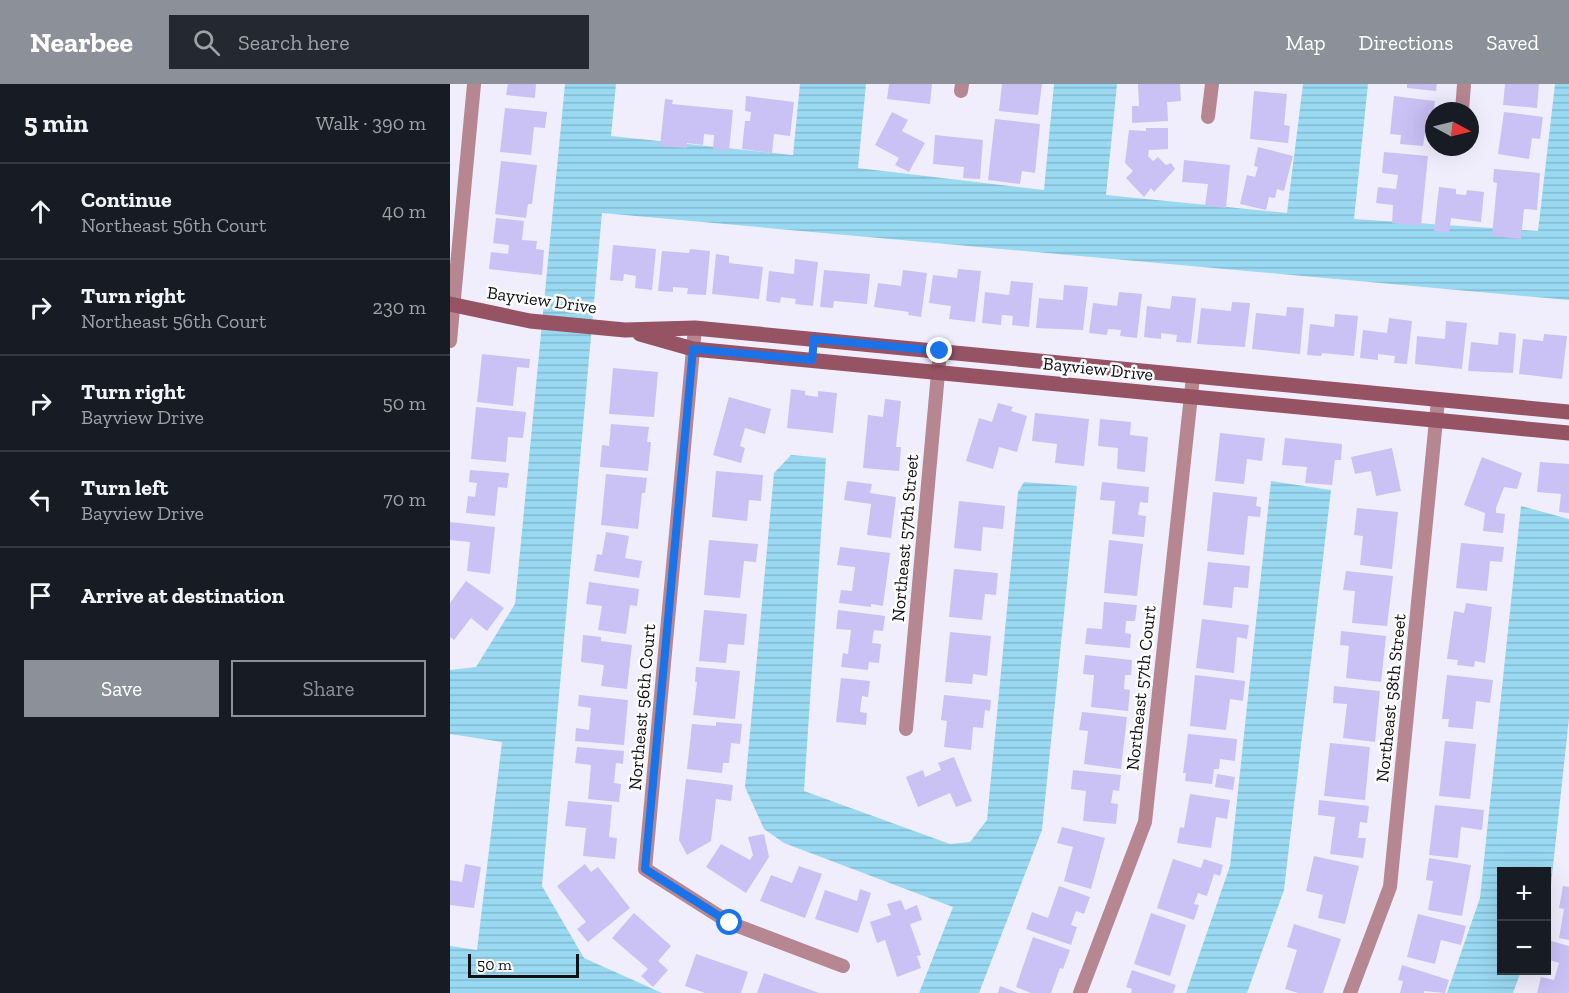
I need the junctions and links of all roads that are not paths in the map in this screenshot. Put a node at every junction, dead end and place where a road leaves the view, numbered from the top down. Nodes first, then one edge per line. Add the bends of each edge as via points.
1 (474, 84) edge
2 (1212, 84) edge
3 (1464, 84) edge
4 (1462, 102) edge
5 (1208, 117) dead end
6 (451, 306) edge
7 (694, 328) junction
8 (625, 330) junction
9 (814, 339) junction
10 (450, 341) edge
11 (693, 349) junction
12 (940, 351) junction
13 (812, 360) junction
14 (1075, 365) junction
15 (938, 372) junction
16 (1193, 377) junction
17 (1073, 386) junction
18 (1329, 390) junction
19 (1191, 398) junction
20 (1438, 400) junction
21 (1327, 411) junction
22 (1569, 412) edge
23 (1436, 421) junction
24 (1568, 433) edge
25 (906, 729) dead end
26 (843, 966) dead end
27 (1080, 993) edge
28 (1350, 993) edge

1 - 6 street
2 - 5 street
3 - 4 street
6 - 8 street, Bayview Drive via 530,321
6 - 10 street
7 - 8 street, Bayview Drive
7 - 9 street, Bayview Drive
7 - 11 street, Northeast 56th Court
8 - 11 street, Bayview Drive
9 - 12 street, Bayview Drive
9 - 13 street
11 - 13 street, Bayview Drive
11 - 26 street, Northeast 56th Court via 645,869 730,923
12 - 14 street, Bayview Drive
12 - 15 street, Northeast 57th Street
13 - 15 street, Bayview Drive
14 - 16 street, Bayview Drive
14 - 17 street
15 - 17 street, Bayview Drive
15 - 25 street, Northeast 57th Street
16 - 18 street, Bayview Drive
16 - 19 street, Northeast 57th Court
17 - 19 street, Bayview Drive
18 - 20 street, Bayview Drive
18 - 21 street
19 - 21 street, Bayview Drive
19 - 27 street, Northeast 57th Court via 1145,822
20 - 22 street, Bayview Drive
20 - 23 street, Northeast 58th Street
21 - 23 street, Bayview Drive
22 - 24 street
23 - 24 street, Bayview Drive
23 - 28 street, Northeast 58th Street via 1390,887

